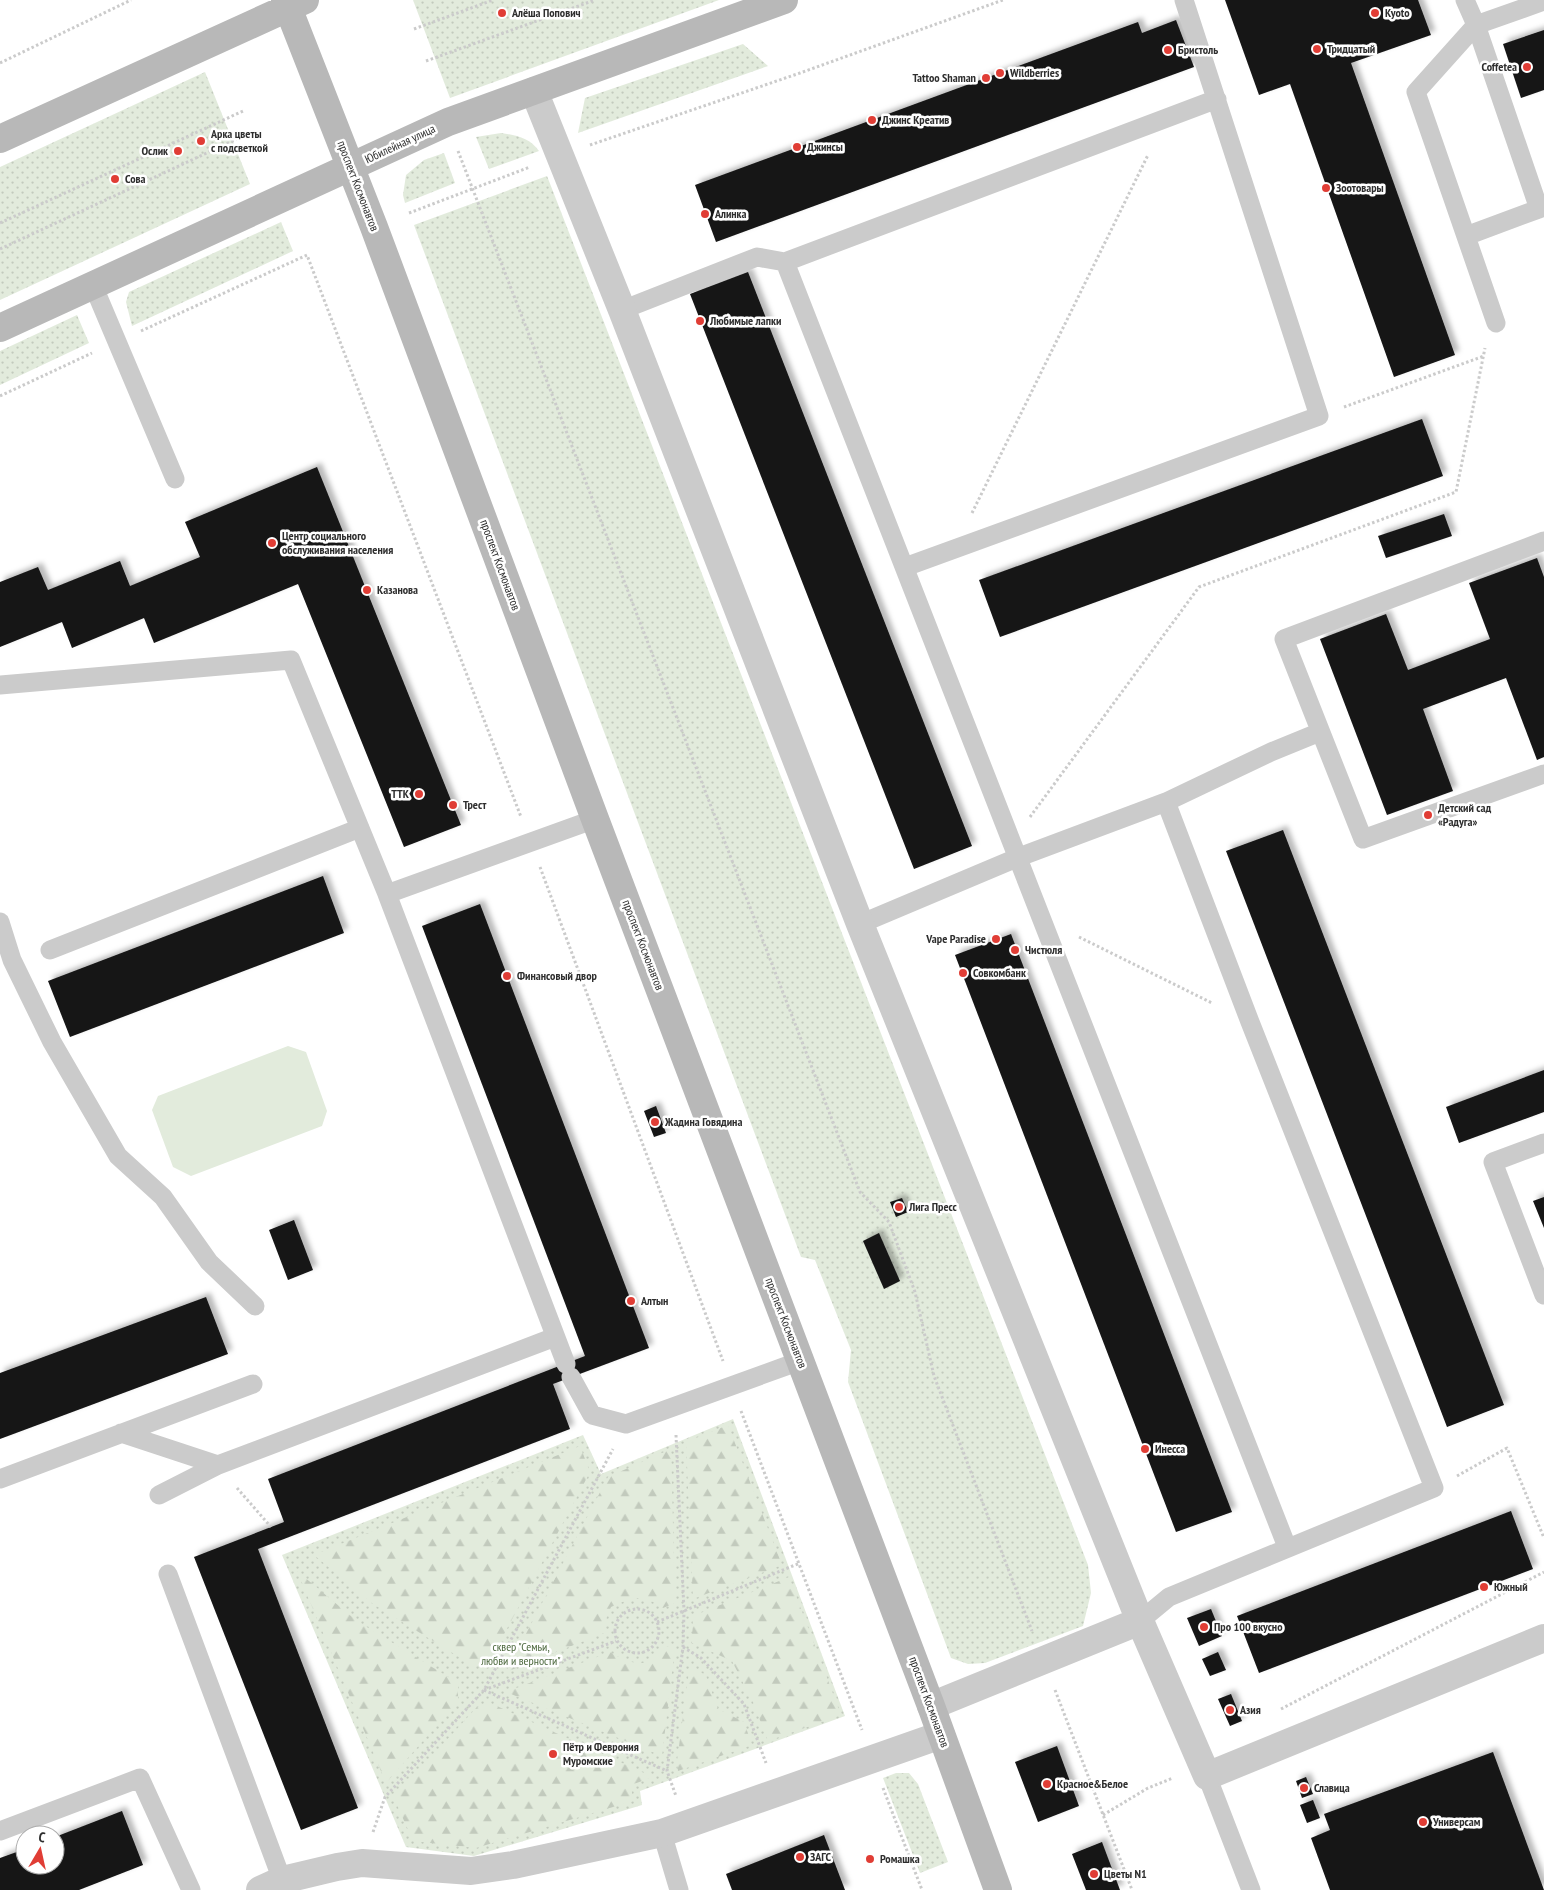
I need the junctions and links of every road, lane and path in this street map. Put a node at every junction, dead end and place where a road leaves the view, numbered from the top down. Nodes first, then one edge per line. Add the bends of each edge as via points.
1 (130, 0) edge
2 (493, 0) edge
3 (595, 0) edge
4 (784, 0) edge
5 (1003, 0) edge
6 (1184, 0) edge
7 (1466, 0) edge
8 (1544, 1) edge
9 (293, 2) edge
10 (1476, 26) junction
11 (414, 29) dead end
12 (426, 61) dead end
13 (0, 63) edge
14 (534, 91) junction
15 (1217, 99) junction
16 (243, 111) dead end
17 (1167, 116) junction
18 (252, 132) dead end
19 (0, 139) edge
20 (457, 149) dead end
21 (560, 155) junction
22 (350, 167) junction
23 (472, 189) junction
24 (1541, 208) edge
25 (409, 213) dead end
26 (0, 223) edge
27 (1466, 236) junction
28 (0, 249) edge
29 (785, 262) junction
30 (93, 285) junction
31 (622, 310) junction
32 (1496, 322) dead end
33 (0, 328) edge
34 (117, 342) junction
35 (1485, 347) dead end
36 (1485, 356) junction
37 (0, 396) edge
38 (1319, 416) junction
39 (175, 479) dead end
40 (1544, 541) edge
41 (954, 549) junction
42 (905, 567) junction
43 (0, 685) edge
44 (1320, 732) junction
45 (1544, 774) edge
46 (1166, 802) junction
47 (595, 819) junction
48 (360, 828) junction
49 (531, 842) junction
50 (1016, 849) junction
51 (387, 894) junction
52 (1043, 919) junction
53 (0, 922) edge
54 (860, 924) junction
55 (50, 950) dead end
56 (1250, 1022) junction
57 (1544, 1143) edge
58 (1544, 1295) edge
59 (255, 1306) dead end
60 (555, 1337) junction
61 (800, 1361) junction
62 (253, 1384) dead end
63 (732, 1386) junction
64 (674, 1407) junction
65 (626, 1424) junction
66 (121, 1433) junction
67 (218, 1465) junction
68 (0, 1479) edge
69 (1434, 1488) junction
70 (160, 1495) dead end
71 (271, 1527) dead end
72 (1544, 1538) edge
73 (1288, 1547) junction
74 (800, 1563) junction
75 (1544, 1572) edge
76 (168, 1574) dead end
77 (684, 1611) junction
78 (1140, 1621) junction
79 (657, 1622) junction
80 (1544, 1638) edge
81 (616, 1641) junction
82 (683, 1647) junction
83 (1044, 1661) junction
84 (484, 1690) junction
85 (931, 1706) junction
86 (1276, 1711) dead end
87 (942, 1735) junction
88 (873, 1759) junction
89 (667, 1771) junction
90 (1204, 1771) junction
91 (778, 1792) junction
92 (1103, 1815) junction
93 (688, 1824) junction
94 (0, 1831) edge
95 (662, 1833) junction
96 (362, 1863) junction
97 (271, 1885) edge
98 (190, 1890) edge
99 (678, 1890) edge
100 (922, 1890) edge
101 (998, 1890) edge
102 (1132, 1890) edge
103 (1251, 1890) edge

1 - 13 path
2 - 11 path
3 - 12 path
4 - 14 main road, Юбилейная улица
5 - 21 path
6 - 15 lane
7 - 10 lane
8 - 10 lane
9 - 19 main road
9 - 22 main road, проспект Космонавтов
10 - 24 lane
10 - 27 lane via 1416,92
14 - 21 street
14 - 22 main road, Юбилейная улица via 448,122
15 - 17 lane
15 - 38 lane
16 - 26 path
17 - 29 lane
17 - 41 path
18 - 28 path
20 - 23 path
21 - 23 path
21 - 31 street
22 - 30 main road, Юбилейная улица
22 - 47 main road, проспект Космонавтов
23 - 25 path
23 - 83 path via 860,1192 889,1222 916,1292 934,1376
24 - 27 lane
27 - 32 lane
29 - 31 lane via 757,257
29 - 42 lane
30 - 33 main road, Юбилейная улица
30 - 34 lane
31 - 54 street
34 - 37 path
34 - 39 lane
34 - 49 path via 307,255
35 - 36 path
36 - 38 path
36 - 50 path via 1456,492 1198,587
38 - 41 lane
40 - 44 lane via 1284,639
41 - 42 lane
42 - 50 lane
43 - 48 lane via 291,660
44 - 45 lane via 1364,839
44 - 46 lane
46 - 50 lane
46 - 56 lane
47 - 49 lane
47 - 61 main road, проспект Космонавтов
48 - 51 lane
48 - 55 lane
49 - 51 lane
49 - 63 path
50 - 52 lane
50 - 54 lane
51 - 60 lane
52 - 56 path
52 - 73 lane
53 - 59 lane via 12,960 52,1042 118,1156 164,1196 209,1262
54 - 78 street
56 - 69 lane
57 - 58 lane via 1493,1162
60 - 65 lane via 592,1415
60 - 67 lane
61 - 63 lane
61 - 85 main road, проспект Космонавтов
62 - 66 lane
63 - 64 lane
63 - 74 path
64 - 65 lane
64 - 77 path
65 - 84 path
66 - 67 lane
66 - 68 lane
67 - 70 lane
67 - 71 path
69 - 72 path via 1507,1448
69 - 73 lane
73 - 78 lane via 1169,1597
74 - 77 path
74 - 88 path
75 - 86 path
76 - 97 lane
77 - 79 path
77 - 82 path
78 - 83 street
78 - 90 street
79 - 81 path via 642,1609 632,1609 616,1622
79 - 81 path via 660,1631 658,1641 642,1654 632,1654
80 - 90 street
81 - 84 path
82 - 89 path
82 - 91 path via 701,1658 744,1704
83 - 85 street
83 - 92 path
84 - 89 path
84 - 96 path via 385,1797
85 - 87 main road, проспект Космонавтов
87 - 88 street
87 - 101 main road, проспект Космонавтов
88 - 91 street
88 - 100 path
89 - 93 path
90 - 92 path via 1148,1788
90 - 103 lane
91 - 93 street
92 - 102 path
93 - 95 street
94 - 98 lane via 140,1778
95 - 96 street via 471,1871
95 - 99 lane
96 - 97 street

